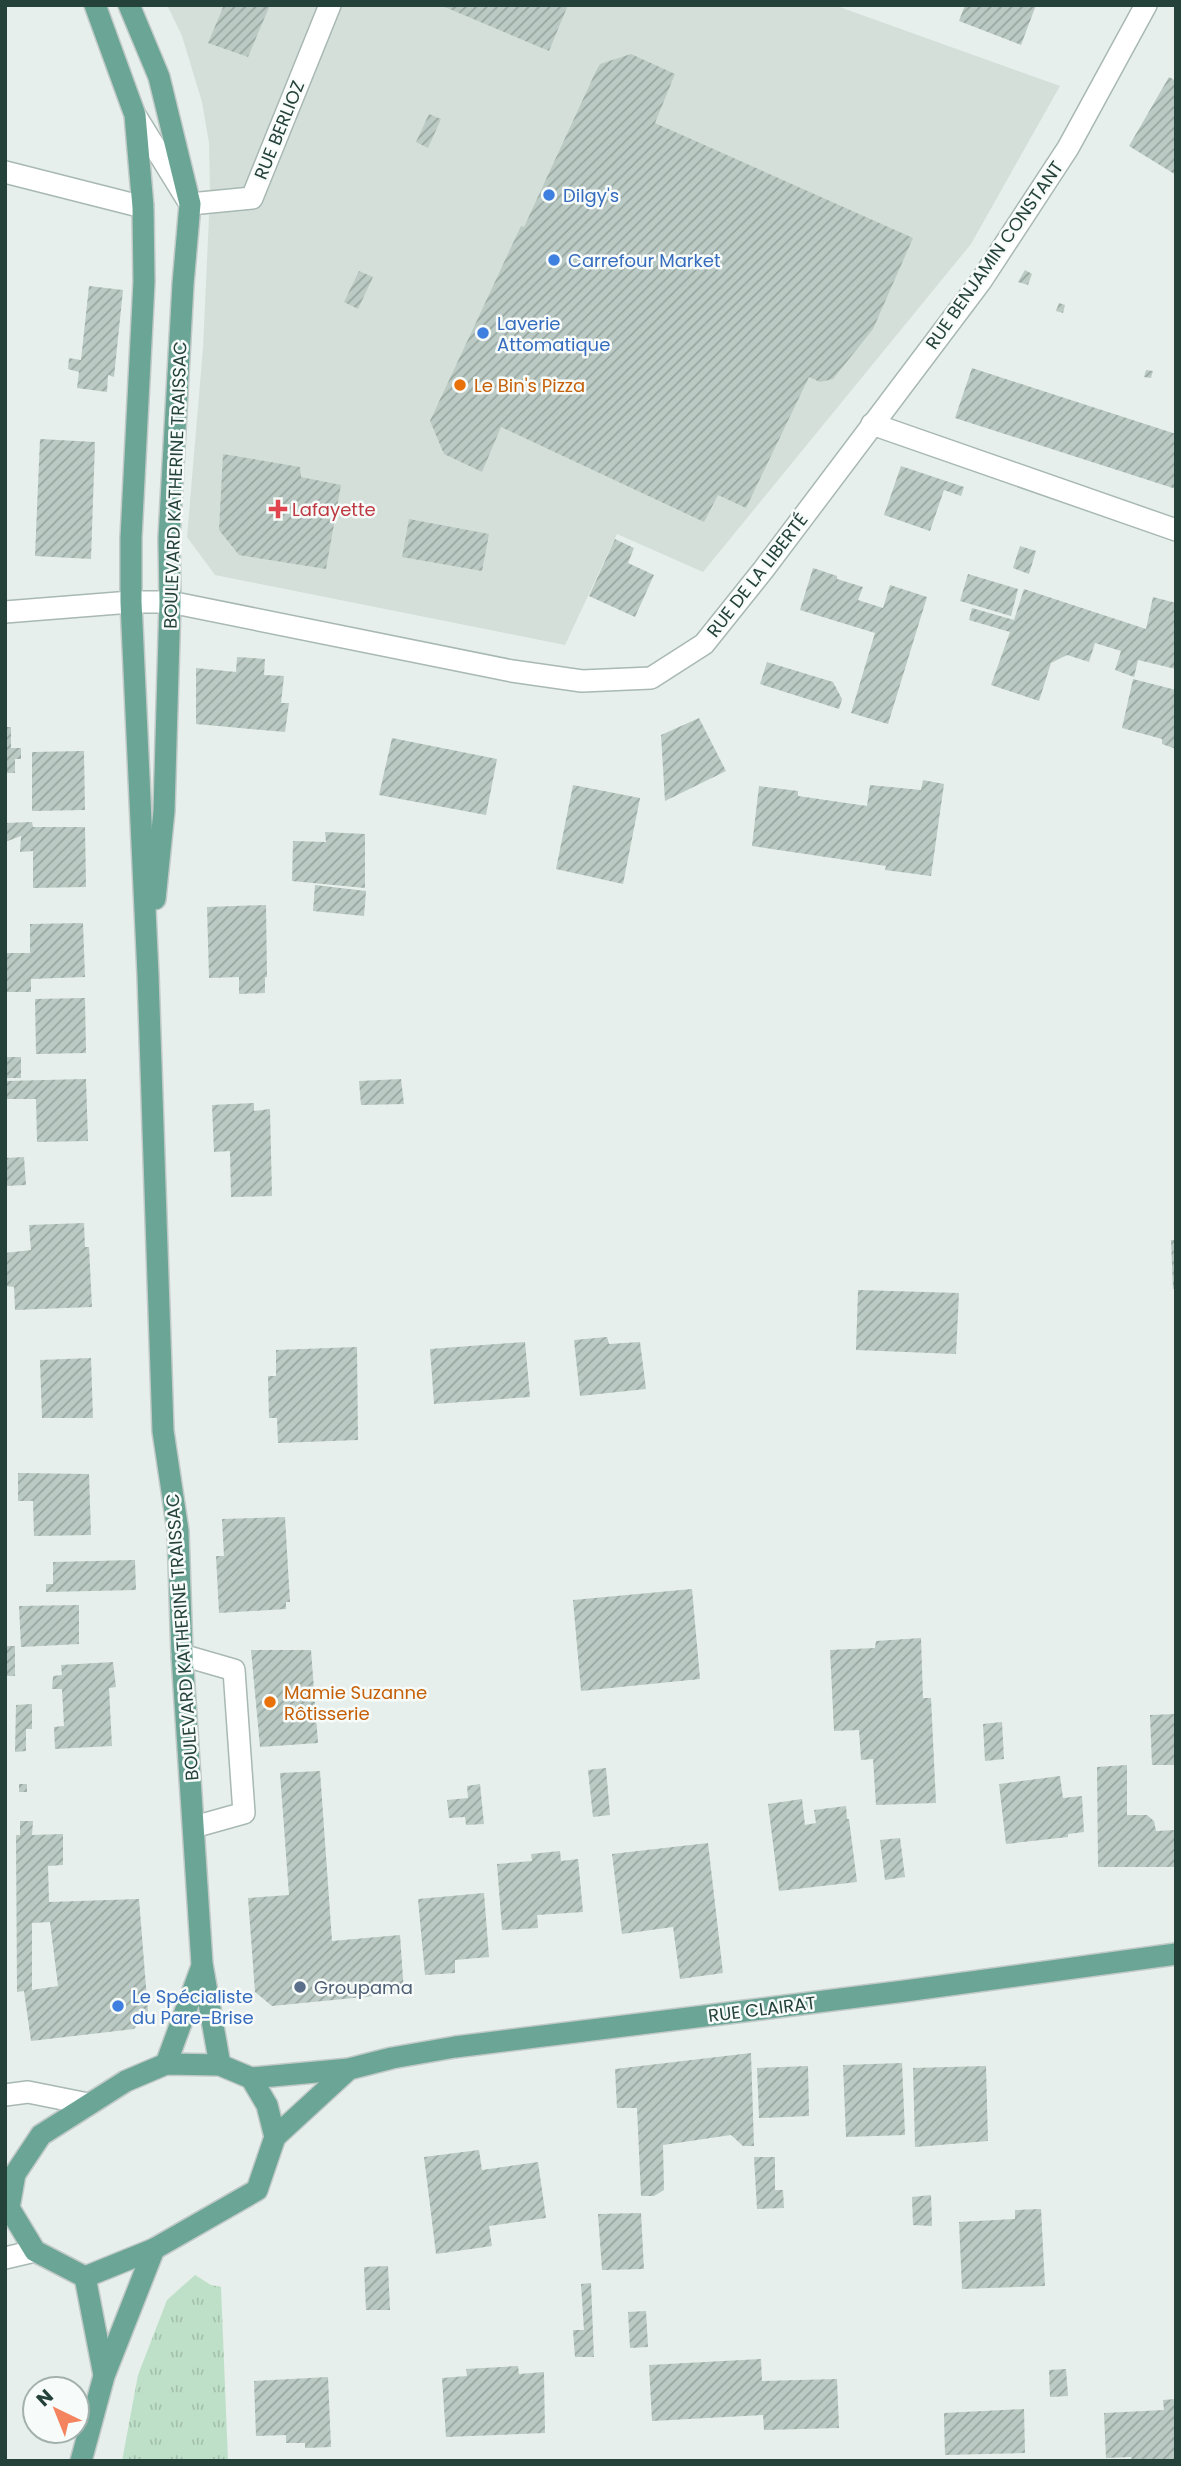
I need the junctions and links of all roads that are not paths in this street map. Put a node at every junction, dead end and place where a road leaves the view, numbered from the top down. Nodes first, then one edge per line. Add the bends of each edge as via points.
1 (95, 5) edge
2 (129, 5) edge
3 (330, 5) edge
4 (1146, 5) edge
5 (135, 115) junction
6 (5, 172) edge
7 (190, 204) junction
8 (143, 207) junction
9 (872, 424) junction
10 (1176, 530) edge
11 (131, 602) junction
12 (170, 603) junction
13 (5, 612) edge
14 (148, 975) junction
15 (182, 1655) junction
16 (194, 1827) junction
17 (1176, 1954) edge
18 (202, 1964) junction
19 (166, 2064) junction
20 (220, 2065) junction
21 (349, 2069) junction
22 (251, 2078) junction
23 (5, 2095) edge
24 (88, 2104) junction
25 (275, 2137) junction
26 (10, 2168) edge
27 (7, 2209) edge
28 (154, 2249) junction
29 (35, 2251) junction
30 (5, 2258) edge
31 (85, 2277) junction
32 (104, 2376) junction
33 (80, 2461) edge

1 - 5 main road, BOULEVARD KATHERINE TRAISSAC
2 - 7 main road, BOULEVARD KATHERINE TRAISSAC via 159,77
3 - 7 street, RUE BERLIOZ via 252,198
4 - 9 street, RUE BENJAMIN CONSTANT via 1031,207
5 - 7 street
5 - 8 main road, BOULEVARD KATHERINE TRAISSAC
6 - 8 street
7 - 12 main road, BOULEVARD KATHERINE TRAISSAC via 169,538
8 - 11 main road, BOULEVARD KATHERINE TRAISSAC
9 - 10 street
9 - 12 street, RUE DE LA LIBERTÉ via 704,644 651,678 582,681 512,671
11 - 12 street, RUE DE LA LIBERTÉ
11 - 13 street, RUE DE LA LIBERTÉ
11 - 14 main road, BOULEVARD KATHERINE TRAISSAC
12 - 14 main road, BOULEVARD KATHERINE TRAISSAC via 164,811
14 - 15 main road, BOULEVARD KATHERINE TRAISSAC via 163,1431 178,1531
15 - 16 main road, BOULEVARD KATHERINE TRAISSAC
15 - 16 street via 234,1670 244,1813
16 - 18 main road, BOULEVARD KATHERINE TRAISSAC
17 - 21 main road, RUE CLAIRAT via 455,2047
18 - 19 main road, BOULEVARD KATHERINE TRAISSAC
18 - 20 main road, BOULEVARD KATHERINE TRAISSAC
19 - 20 main road
19 - 24 main road
20 - 22 main road
21 - 22 main road, RUE CLAIRAT
21 - 25 main road, RUE CLAIRAT
22 - 25 main road via 267,2105
23 - 24 street via 28,2092
24 - 26 main road via 41,2135
25 - 28 main road via 257,2190
26 - 27 main road
27 - 29 main road
28 - 31 main road
28 - 32 main road
29 - 30 street
29 - 31 main road
31 - 32 main road
32 - 33 main road

